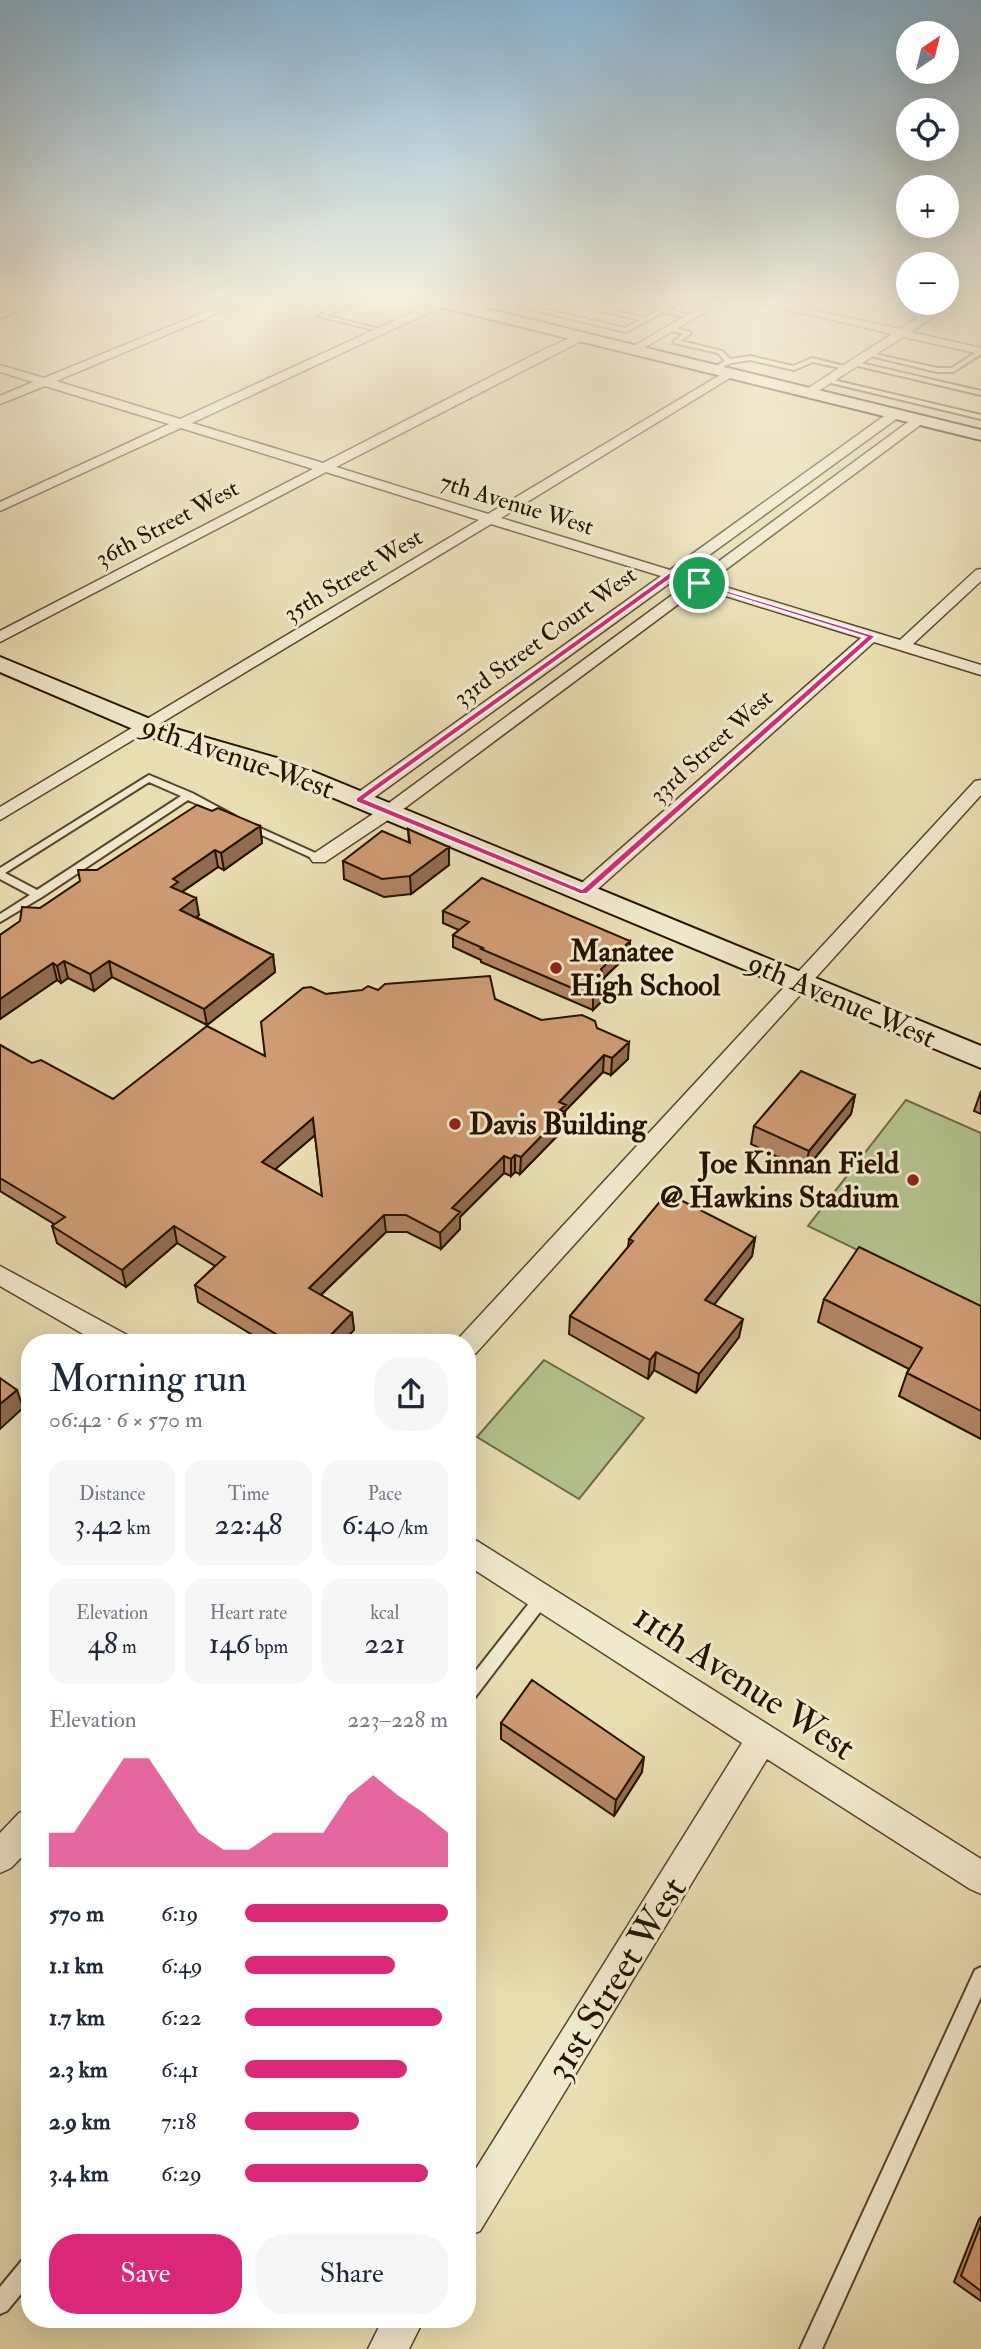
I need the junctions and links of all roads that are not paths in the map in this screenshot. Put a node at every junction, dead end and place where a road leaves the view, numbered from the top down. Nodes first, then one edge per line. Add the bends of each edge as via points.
1 (126, 408) edge
2 (215, 408) edge
3 (442, 408) edge
4 (663, 408) edge
5 (869, 408) edge
6 (942, 408) edge
7 (948, 409) junction
8 (895, 414) junction
9 (981, 417) edge
10 (925, 421) junction
11 (179, 424) junction
12 (981, 435) edge
13 (321, 469) junction
14 (0, 507) edge
15 (489, 520) junction
16 (981, 572) edge
17 (672, 575) junction
18 (699, 583) junction
19 (0, 636) edge
20 (872, 636) junction
21 (902, 646) junction
22 (0, 664) edge
23 (981, 670) edge
24 (146, 726) junction
25 (981, 785) edge
26 (189, 795) junction
27 (359, 800) junction
28 (388, 812) junction
29 (0, 814) edge
30 (319, 858) joint
31 (0, 874) edge
32 (583, 892) junction
33 (38, 895) junction
34 (0, 919) edge
35 (800, 983) junction
36 (981, 1058) edge
37 (0, 1275) edge
38 (104, 1334) edge
39 (476, 1336) edge
40 (476, 1556) edge
41 (542, 1598) junction
42 (476, 1683) edge
43 (762, 1738) junction
44 (21, 1834) edge
45 (0, 1857) edge
46 (981, 1878) edge
47 (981, 1976) edge
48 (476, 2203) edge
49 (21, 2277) edge
50 (0, 2304) edge
51 (400, 2328) edge
52 (387, 2349) edge
53 (811, 2349) edge

1 - 11 street, 7th Avenue West
2 - 11 street
3 - 13 street, 36th Street West
4 - 15 street, 35th Street West
5 - 8 street
6 - 7 lane
7 - 9 lane
7 - 10 lane
8 - 10 street
8 - 17 street, 33rd Street Court West
10 - 12 street
10 - 18 street, 33rd Street Court West
11 - 13 street, 7th Avenue West
11 - 14 street
13 - 15 street, 7th Avenue West
13 - 19 street, 36th Street West
15 - 17 street, 7th Avenue West
15 - 24 street, 35th Street West
16 - 21 street
17 - 18 street, 7th Avenue West
17 - 27 street, 33rd Street Court West
18 - 20 street, 7th Avenue West
18 - 28 street, 33rd Street Court West
20 - 21 street, 7th Avenue West
20 - 32 street, 33rd Street West
21 - 23 street, 7th Avenue West
22 - 24 street, 9th Avenue West
24 - 27 street, 9th Avenue West via 278,766
24 - 29 street, 35th Street West
25 - 35 street
26 - 30 lane
26 - 31 lane via 149,778
26 - 33 lane
27 - 28 street, 9th Avenue West
28 - 30 street, 33rd Street Court West
28 - 32 street, 9th Avenue West
31 - 33 lane
32 - 35 street, 9th Avenue West
33 - 34 lane
35 - 36 street, 9th Avenue West
35 - 39 street
37 - 38 street
40 - 41 street, 11th Avenue West
41 - 42 lane
41 - 43 street, 11th Avenue West
43 - 46 street, 11th Avenue West
43 - 48 street, 31st Street West
44 - 45 street
47 - 53 lane
49 - 50 lane
51 - 52 street

